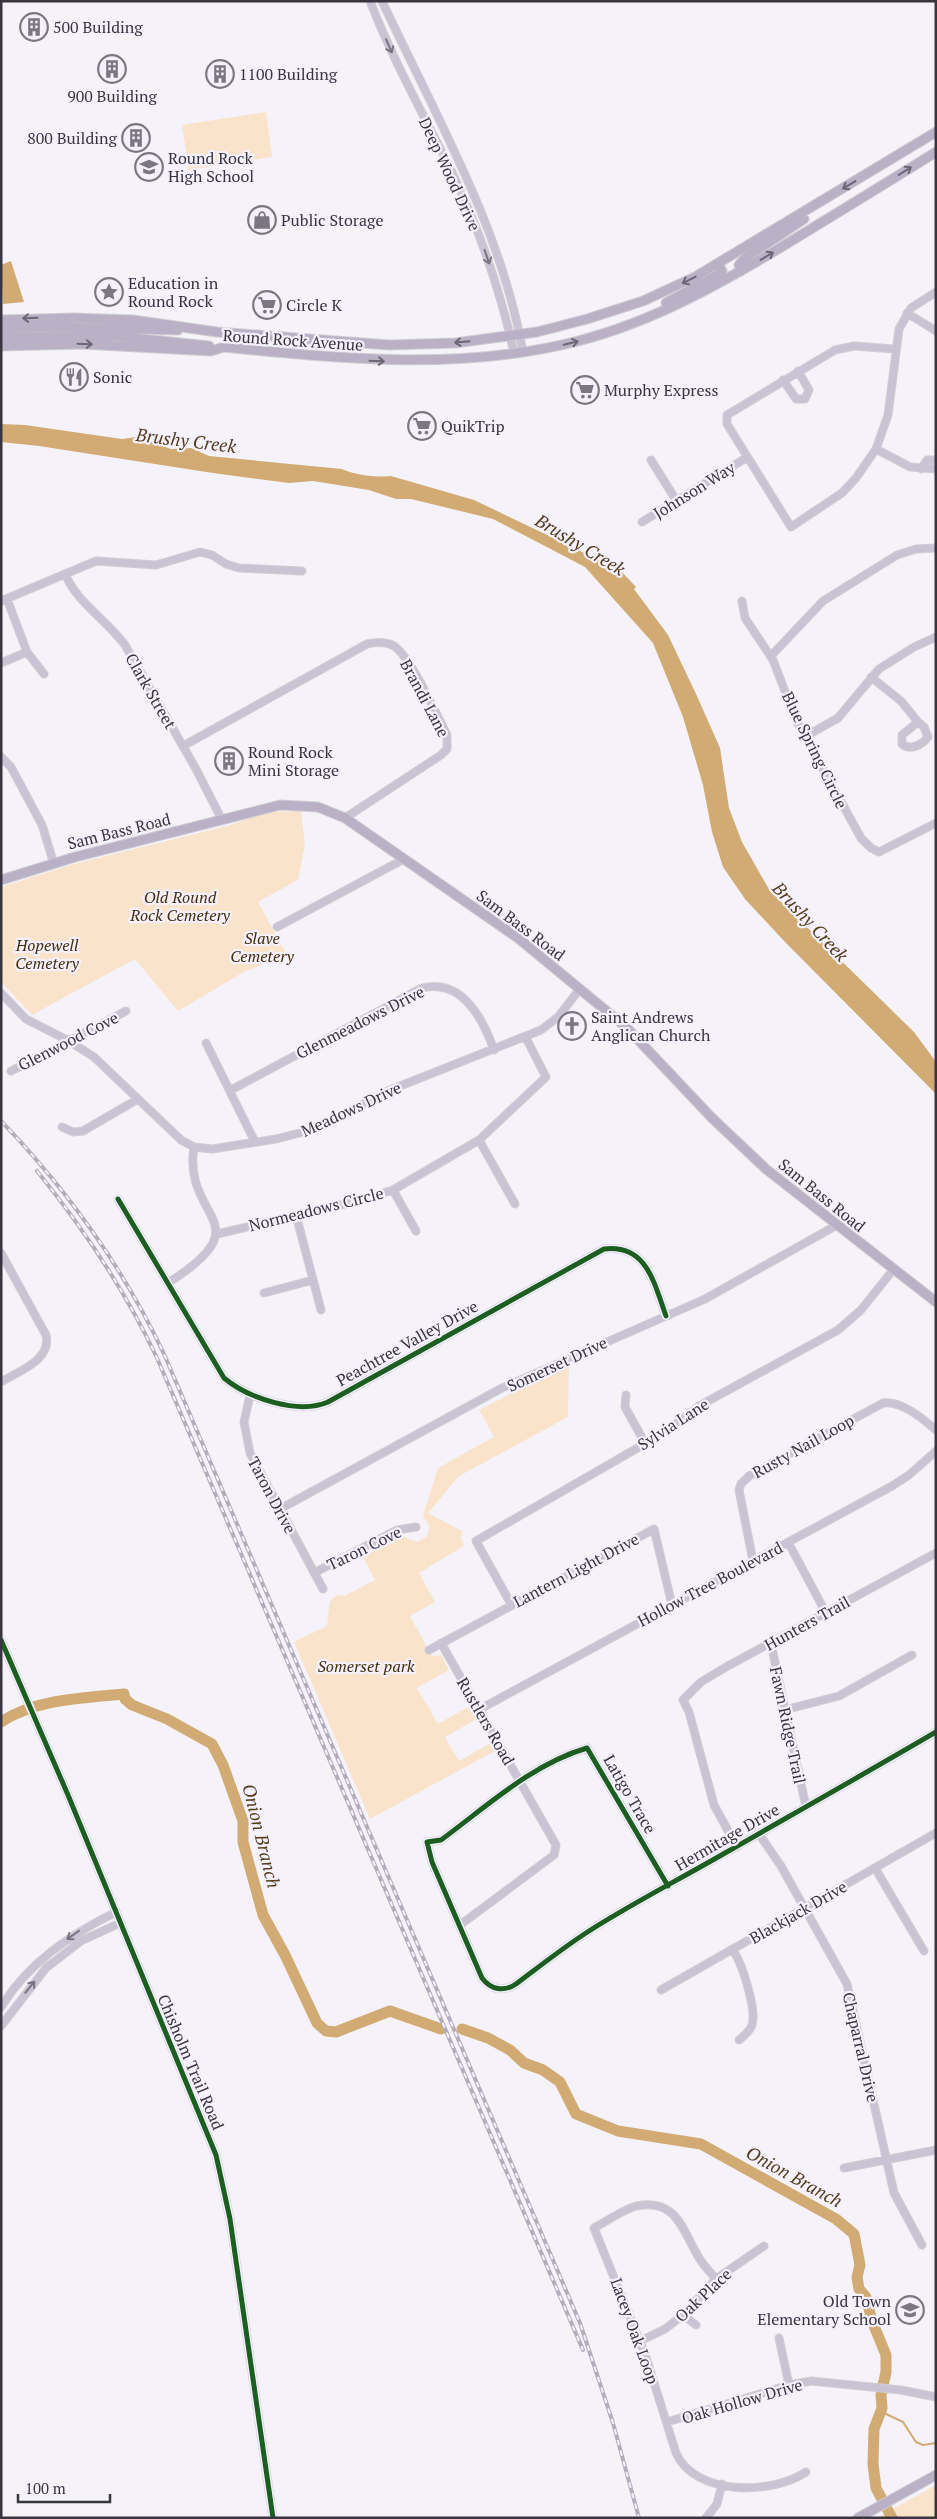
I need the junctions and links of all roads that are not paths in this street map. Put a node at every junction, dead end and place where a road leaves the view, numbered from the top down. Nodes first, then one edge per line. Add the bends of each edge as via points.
1 (370, 1) edge
2 (382, 1) edge
3 (936, 132) edge
4 (936, 152) edge
5 (821, 202) junction
6 (718, 264) junction
7 (741, 271) junction
8 (936, 292) edge
9 (907, 313) junction
10 (648, 317) junction
11 (1, 320) edge
12 (936, 331) edge
13 (217, 332) junction
14 (2, 335) edge
15 (520, 335) junction
16 (510, 336) junction
17 (894, 349) junction
18 (518, 352) junction
19 (798, 371) junction
20 (783, 380) junction
21 (876, 449) junction
22 (746, 458) junction
23 (651, 460) dead end
24 (936, 460) edge
25 (921, 468) junction
26 (936, 469) edge
27 (676, 500) junction
28 (642, 522) dead end
29 (936, 548) edge
30 (302, 571) dead end
31 (65, 574) junction
32 (4, 600) edge
33 (742, 601) dead end
34 (936, 637) edge
35 (28, 652) junction
36 (771, 656) junction
37 (1, 663) edge
38 (44, 674) dead end
39 (871, 677) junction
40 (918, 722) dead end
41 (806, 736) junction
42 (183, 746) junction
43 (1, 757) edge
44 (345, 818) junction
45 (222, 820) junction
46 (936, 823) edge
47 (404, 859) junction
48 (54, 864) junction
49 (1, 880) edge
50 (277, 927) dead end
51 (579, 990) junction
52 (1, 993) edge
53 (126, 1011) dead end
54 (526, 1038) junction
55 (69, 1041) junction
56 (206, 1043) dead end
57 (494, 1050) junction
58 (10, 1070) dead end
59 (231, 1090) junction
60 (138, 1099) junction
61 (62, 1126) dead end
62 (479, 1140) junction
63 (255, 1142) junction
64 (194, 1147) junction
65 (393, 1190) junction
66 (118, 1199) dead end
67 (515, 1204) dead end
68 (296, 1215) junction
69 (837, 1225) junction
70 (416, 1230) dead end
71 (217, 1234) junction
72 (1, 1254) edge
73 (893, 1270) junction
74 (313, 1280) junction
75 (168, 1283) junction
76 (264, 1292) dead end
77 (936, 1302) edge
78 (321, 1310) dead end
79 (666, 1316) junction
80 (1, 1382) edge
81 (250, 1395) junction
82 (626, 1395) dead end
83 (936, 1430) edge
84 (645, 1443) junction
85 (936, 1451) edge
86 (280, 1509) junction
87 (416, 1527) dead end
88 (788, 1542) junction
89 (936, 1553) edge
90 (753, 1561) junction
91 (314, 1573) junction
92 (323, 1589) dead end
93 (512, 1604) junction
94 (672, 1605) junction
95 (826, 1613) junction
96 (1, 1640) edge
97 (441, 1643) junction
98 (771, 1644) junction
99 (429, 1650) dead end
100 (912, 1655) dead end
101 (480, 1710) junction
102 (784, 1710) junction
103 (936, 1732) edge
104 (520, 1782) junction
105 (806, 1807) junction
106 (936, 1833) edge
107 (759, 1834) junction
108 (428, 1842) joint
109 (737, 1846) junction
110 (875, 1868) junction
111 (668, 1886) junction
112 (804, 1908) junction
113 (116, 1912) junction
114 (120, 1923) junction
115 (460, 1925) junction
116 (732, 1949) junction
117 (924, 1951) dead end
118 (661, 1990) dead end
119 (1, 2007) edge
120 (1, 2026) edge
121 (739, 2040) dead end
122 (936, 2150) edge
123 (885, 2160) junction
124 (844, 2168) dead end
125 (922, 2245) dead end
126 (764, 2246) dead end
127 (716, 2279) junction
128 (683, 2315) junction
129 (696, 2325) dead end
130 (779, 2338) dead end
131 (640, 2341) junction
132 (789, 2385) junction
133 (936, 2397) edge
134 (667, 2422) junction
135 (806, 2472) dead end
136 (936, 2474) edge
137 (722, 2484) junction
138 (273, 2518) edge
139 (706, 2518) edge
140 (858, 2518) edge

1 -> 16 street, Deep Wood Drive via 485,249
2 - 15 street, Deep Wood Drive via 488,226 510,291
3 -> 5 main road
7 -> 4 main road, Round Rock Avenue
5 - 6 main road, Round Rock Avenue
5 - 7 main road via 816,211 745,258 739,265
6 - 10 main road via 722,271 720,274 655,308
6 -> 15 main road, Round Rock Avenue via 643,301
7 - 10 main road, Round Rock Avenue
8 - 9 street
9 - 12 street
9 - 17 street
18 -> 10 main road, Round Rock Avenue via 579,341
13 -> 11 main road, Round Rock Avenue via 133,320
13 - 14 main road via 107,327
16 -> 13 main road, Round Rock Avenue via 455,343 389,345
14 -> 18 main road, Round Rock Avenue via 72,344 211,351 224,347 390,361 469,358
15 - 16 main road, Round Rock Avenue
15 - 18 street, Deep Wood Drive
16 - 18 street, Deep Wood Drive
17 - 19 street via 844,347
17 - 21 street via 888,415
19 - 20 street
19 - 20 street via 809,390 806,399 796,399
20 - 22 street via 727,415 727,424
21 - 22 street via 842,493 791,527
21 - 25 street via 910,467
22 - 27 street, Johnson Way
23 - 27 street
24 - 25 street via 927,460
25 - 26 street
27 - 28 street, Johnson Way
29 - 36 street via 897,555 823,601
30 - 31 street via 239,568 200,552 156,565 96,561
31 - 32 street
31 - 42 street, Clark Street via 78,597 115,631 125,645
32 - 35 street
33 - 36 street, Blue Spring Circle via 745,618
34 - 39 street via 886,664
35 - 37 street
35 - 38 street
36 - 41 street, Blue Spring Circle via 787,699
39 - 40 street via 901,701
39 - 41 street via 838,718
41 - 46 street, Blue Spring Circle via 855,829 871,848 879,852 889,849
42 - 44 street, Brandi Lane via 367,644 392,644 406,660 447,735 448,744 441,755
42 - 45 street, Clark Street
43 - 48 street via 11,767 42,825
44 - 45 main road, Sam Bass Road via 318,807 293,805
44 - 47 main road, Sam Bass Road
45 - 48 main road, Sam Bass Road
47 - 50 street
47 - 51 main road, Sam Bass Road via 507,929
48 - 49 main road, Sam Bass Road
51 - 54 street, Meadows Drive via 558,1017
51 - 69 main road, Sam Bass Road via 639,1039 738,1144
52 - 55 street via 26,1019
53 - 55 street, Glenwood Cove
54 - 57 street, Meadows Drive
54 - 62 street, Normeadows Circle via 546,1077
55 - 58 street, Glenwood Cove
55 - 60 street via 94,1057
56 - 59 street
57 - 59 street, Glenmeadows Drive via 477,1012 456,993 434,986 422,988
57 - 63 street, Meadows Drive via 390,1090 315,1129
59 - 63 street
60 - 61 street via 83,1131 73,1132
60 - 64 street via 177,1136
62 - 65 street, Normeadows Circle
62 - 67 street
63 - 64 street, Meadows Drive via 212,1149
64 - 71 street via 195,1184 215,1222
65 - 68 street, Normeadows Circle
65 - 70 street
66 - 75 street, Peachtree Valley Drive
68 - 71 street, Normeadows Circle
68 - 74 street
69 - 73 main road, Sam Bass Road
69 - 79 street, Somerset Drive
71 - 75 street via 203,1257
72 - 80 street via 46,1335 47,1349 40,1358
73 - 77 main road, Sam Bass Road
73 - 84 street, Sylvia Lane via 858,1313 838,1330 699,1406 667,1431
74 - 76 street
74 - 78 street
75 - 81 street, Peachtree Valley Drive via 218,1372 233,1386
79 - 81 street, Peachtree Valley Drive via 639,1258 625,1249 604,1249 319,1406 296,1407
79 - 86 street, Somerset Drive via 517,1381
81 - 86 street, Taron Drive via 244,1422 246,1443
82 - 84 street via 625,1407
83 - 90 street, Rusty Nail Loop via 900,1405 883,1403 749,1476 739,1490
84 - 93 street, Sylvia Lane via 476,1541
85 - 88 street, Hollow Tree Boulevard via 901,1480
86 - 91 street, Taron Drive
87 - 91 street, Taron Cove via 397,1530
88 - 90 street, Hollow Tree Boulevard
88 - 95 street
89 - 95 street, Hunters Trail
90 - 94 street, Hollow Tree Boulevard
91 - 92 street, Taron Drive
93 - 94 street, Lantern Light Drive via 654,1529
93 - 97 street, Lantern Light Drive
94 - 101 street, Hollow Tree Boulevard
95 - 98 street, Hunters Trail
96 - 113 street, Chisholm Trail Road
97 - 99 street, Lantern Light Drive
97 - 101 street, Rustlers Road
98 - 102 street, Fawn Ridge Trail
98 - 109 street, Hunters Trail via 701,1682 683,1700 714,1805
100 - 102 street via 839,1696
101 - 104 street, Rustlers Road
102 - 105 street, Fawn Ridge Trail
103 - 105 street, Hermitage Drive
104 - 108 street, Latigo Trace via 441,1840
104 - 111 street, Latigo Trace via 545,1766 587,1748
104 - 115 street, Rustlers Road via 554,1840 554,1855
105 - 107 street, Hermitage Drive
106 - 110 street, Blackjack Drive
107 - 109 street, Hermitage Drive
107 - 112 street, Chaparral Drive
108 - 115 street, Hermitage Drive via 432,1862
109 - 111 street, Hermitage Drive
110 - 112 street, Blackjack Drive
110 - 117 street
111 - 115 street, Hermitage Drive via 590,1930 506,1989 485,1982
112 - 116 street, Blackjack Drive
112 - 123 street, Chaparral Drive via 850,1993
113 - 114 street, Chisholm Trail Road
113 -> 119 street via 75,1933 40,1961
120 -> 114 street via 46,1968 81,1941
114 - 138 street, Chisholm Trail Road via 211,2142 222,2176
116 - 118 street, Blackjack Drive
116 - 121 street via 741,1963 753,2015 752,2026
122 - 123 street
123 - 124 street
123 - 125 street, Chaparral Drive via 894,2193
126 - 127 street, Oak Place
127 - 128 street, Oak Place
127 - 131 street, Lacey Oak Loop via 701,2261 677,2217 665,2208 650,2205 634,2207 594,2228
128 - 129 street
128 - 131 street, Oak Place via 665,2329
130 - 132 street
131 - 134 street, Lacey Oak Loop
132 - 133 street, Oak Hollow Drive via 822,2381
132 - 134 street, Oak Hollow Drive
134 - 137 street, Lacey Oak Loop via 676,2453 684,2467 697,2477
135 - 137 street, Lacey Oak Loop via 762,2488
136 - 140 main road
137 - 139 street via 717,2504

